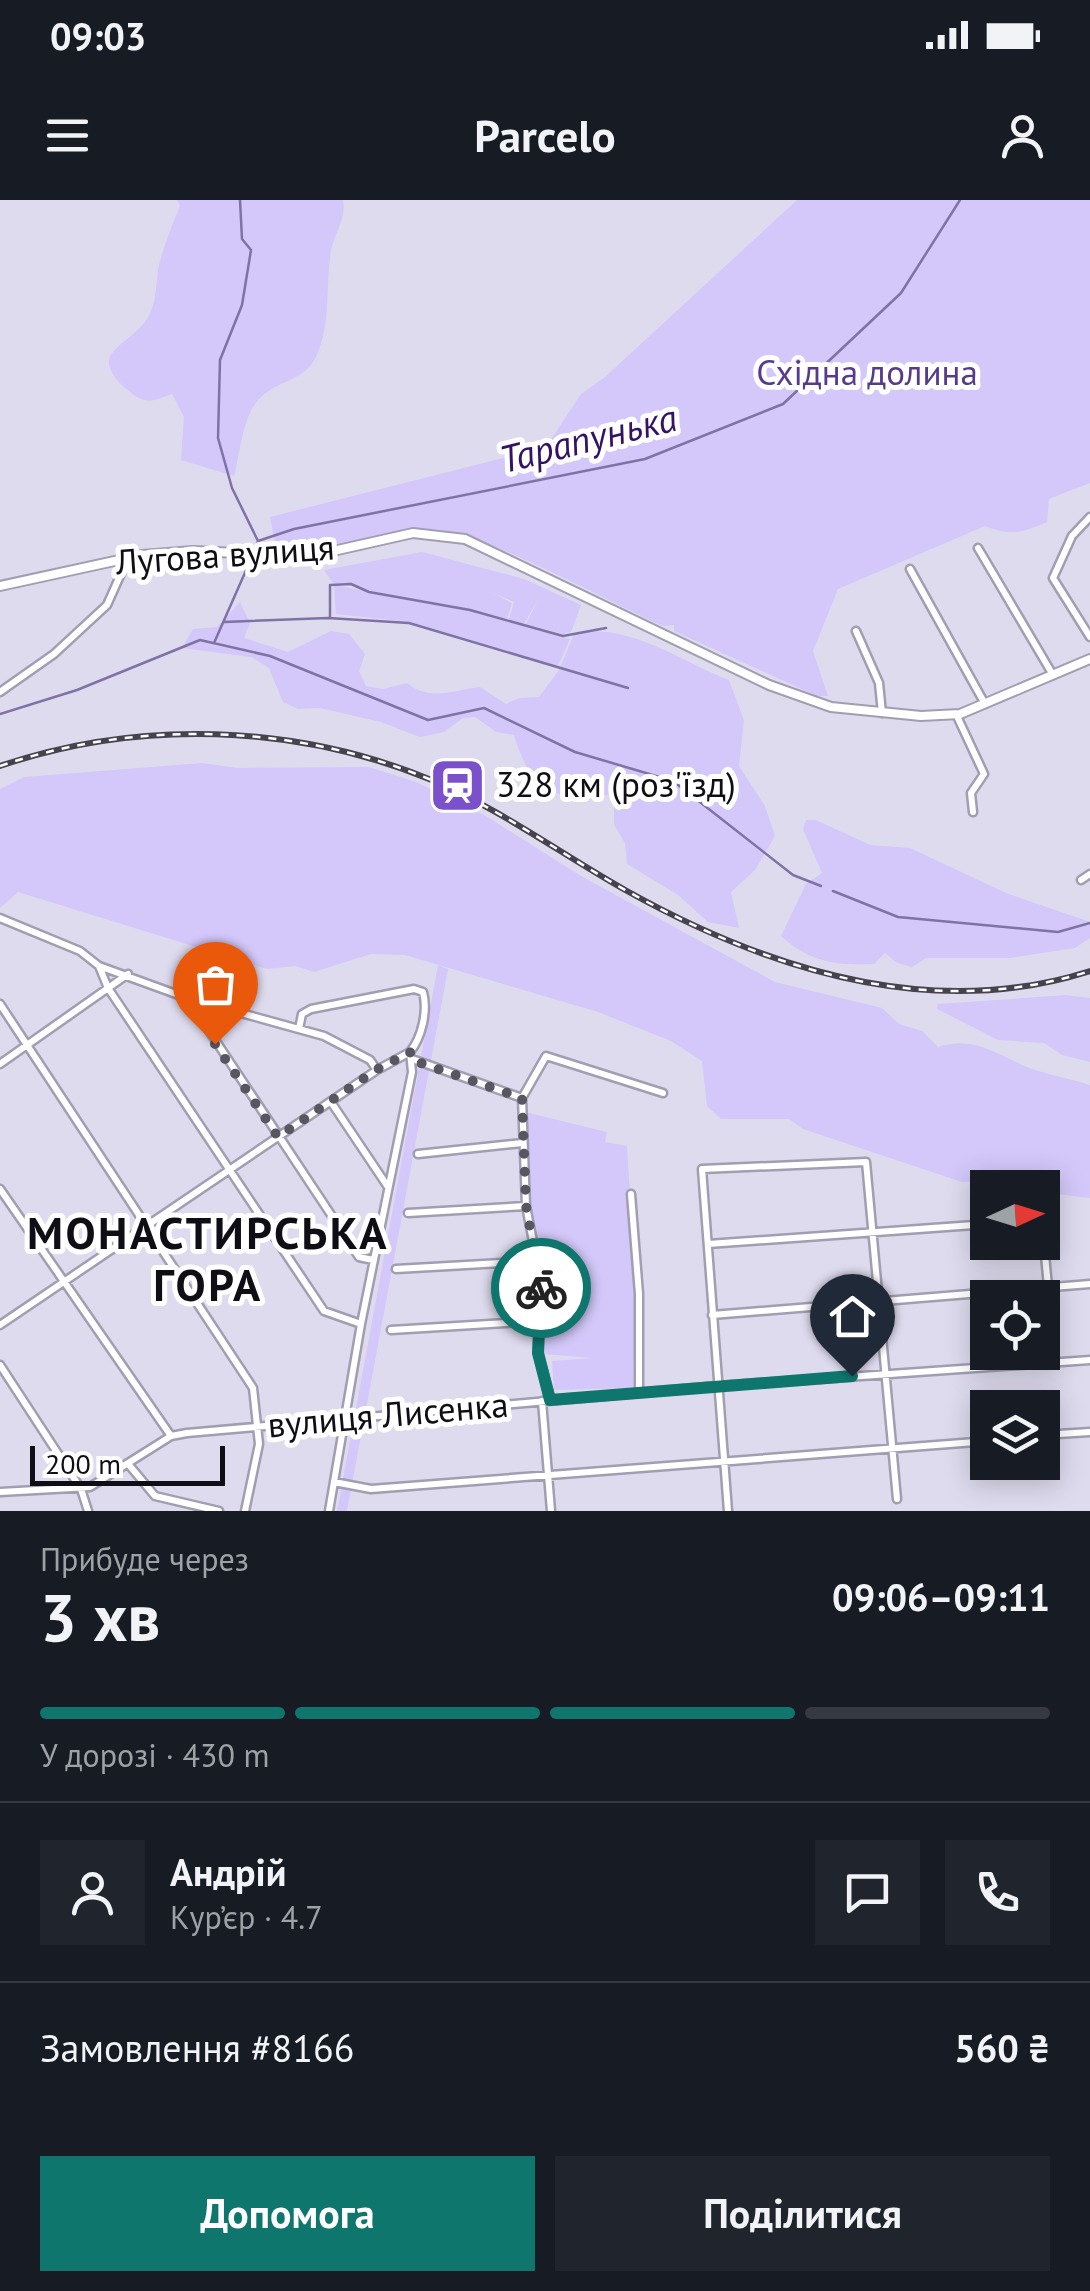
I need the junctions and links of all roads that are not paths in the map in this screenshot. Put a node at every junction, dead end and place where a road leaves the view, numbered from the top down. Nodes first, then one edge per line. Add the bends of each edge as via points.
1 (1090, 517) edge
2 (978, 548) dead end
3 (128, 558) junction
4 (910, 570) dead end
5 (0, 586) edge
6 (856, 631) dead end
7 (1090, 636) edge
8 (1090, 658) edge
9 (1053, 676) junction
10 (0, 692) edge
11 (985, 704) junction
12 (882, 713) junction
13 (956, 714) junction
14 (973, 812) dead end
15 (1090, 874) edge
16 (1082, 880) dead end
17 (0, 918) edge
18 (99, 966) junction
19 (128, 974) junction
20 (108, 988) junction
21 (187, 998) junction
22 (0, 1004) edge
23 (299, 1029) junction
24 (27, 1045) junction
25 (411, 1056) junction
26 (0, 1064) edge
27 (376, 1070) junction
28 (664, 1094) dead end
29 (525, 1096) junction
30 (331, 1102) junction
31 (278, 1137) junction
32 (522, 1143) junction
33 (418, 1154) dead end
34 (226, 1172) junction
35 (388, 1188) junction
36 (0, 1189) edge
37 (631, 1194) dead end
38 (526, 1206) junction
39 (408, 1213) dead end
40 (970, 1225) edge
41 (146, 1226) junction
42 (874, 1232) junction
43 (708, 1244) junction
44 (373, 1260) junction
45 (536, 1260) junction
46 (396, 1269) dead end
47 (66, 1282) junction
48 (1090, 1284) edge
49 (1060, 1288) edge
50 (970, 1295) edge
51 (879, 1301) junction
52 (712, 1315) junction
53 (537, 1321) junction
54 (360, 1324) junction
55 (0, 1326) edge
56 (391, 1330) dead end
57 (1090, 1360) edge
58 (1060, 1361) edge
59 (0, 1365) edge
60 (970, 1367) edge
61 (885, 1373) junction
62 (718, 1386) junction
63 (639, 1392) junction
64 (546, 1401) junction
65 (344, 1420) junction
66 (258, 1427) junction
67 (1090, 1432) edge
68 (1060, 1434) edge
69 (171, 1436) junction
70 (970, 1442) edge
71 (890, 1449) junction
72 (724, 1459) junction
73 (129, 1465) junction
74 (549, 1477) junction
75 (334, 1482) junction
76 (80, 1489) junction
77 (0, 1492) edge
78 (896, 1499) dead end
79 (88, 1511) edge
80 (219, 1511) edge
81 (246, 1511) edge
82 (329, 1511) edge
83 (550, 1511) edge
84 (728, 1511) edge

1 - 7 street via 1072,536 1053,578
2 - 9 street
3 - 5 street, Лугова вулиця
3 - 10 street via 107,606
3 - 12 street, Лугова вулиця via 193,551 311,556 434,532 465,539 800,699
4 - 11 street
6 - 12 street via 879,683
8 - 9 street, Лугова вулиця
9 - 11 street, Лугова вулиця
11 - 13 street, Лугова вулиця
12 - 13 street, Лугова вулиця
13 - 14 street via 984,774 971,793
15 - 16 street
17 - 18 street
18 - 19 street
18 - 20 street
19 - 20 street
19 - 21 street
20 - 24 street
20 - 34 street
21 - 23 street
21 - 31 street
22 - 24 street
23 - 25 street via 302,1014 311,1009 414,989 425,1002
23 - 27 street via 370,1060
24 - 26 street
24 - 41 street
25 - 27 street
25 - 29 street
25 - 35 street
27 - 30 street
28 - 29 street via 546,1056
29 - 32 street
30 - 31 street
30 - 35 street
31 - 34 street
31 - 44 street via 360,1257
32 - 33 street
32 - 38 street
34 - 41 street
34 - 54 street via 324,1311
35 - 44 street
36 - 47 street
37 - 63 street
38 - 39 street
38 - 45 street
40 - 42 street
41 - 47 street
41 - 66 street via 253,1388
42 - 43 street
42 - 43 street via 866,1162 702,1169
42 - 51 street
43 - 52 street
44 - 54 street
45 - 46 street
45 - 53 street via 542,1295
47 - 55 street
47 - 69 street
48 - 49 street
50 - 51 street
51 - 52 street
51 - 61 street
52 - 62 street
53 - 56 street
53 - 64 street
54 - 65 street
57 - 58 street, вулиця Лисенка
59 - 76 street
60 - 61 street, вулиця Лисенка
61 - 62 street, вулиця Лисенка
61 - 71 street
62 - 63 street, вулиця Лисенка
62 - 72 street
63 - 64 street, вулиця Лисенка
64 - 65 street, вулиця Лисенка
64 - 74 street
65 - 66 street, вулиця Лисенка
65 - 75 street
66 - 69 street, вулиця Лисенка
66 - 81 street
67 - 68 street
69 - 73 street, вулиця Лисенка
70 - 71 street
71 - 72 street
71 - 78 street
72 - 74 street
72 - 84 street
73 - 76 street, вулиця Лисенка
73 - 80 street via 155,1496
74 - 75 street via 371,1489
74 - 83 street
75 - 82 street
76 - 77 street, вулиця Лисенка
76 - 79 street

